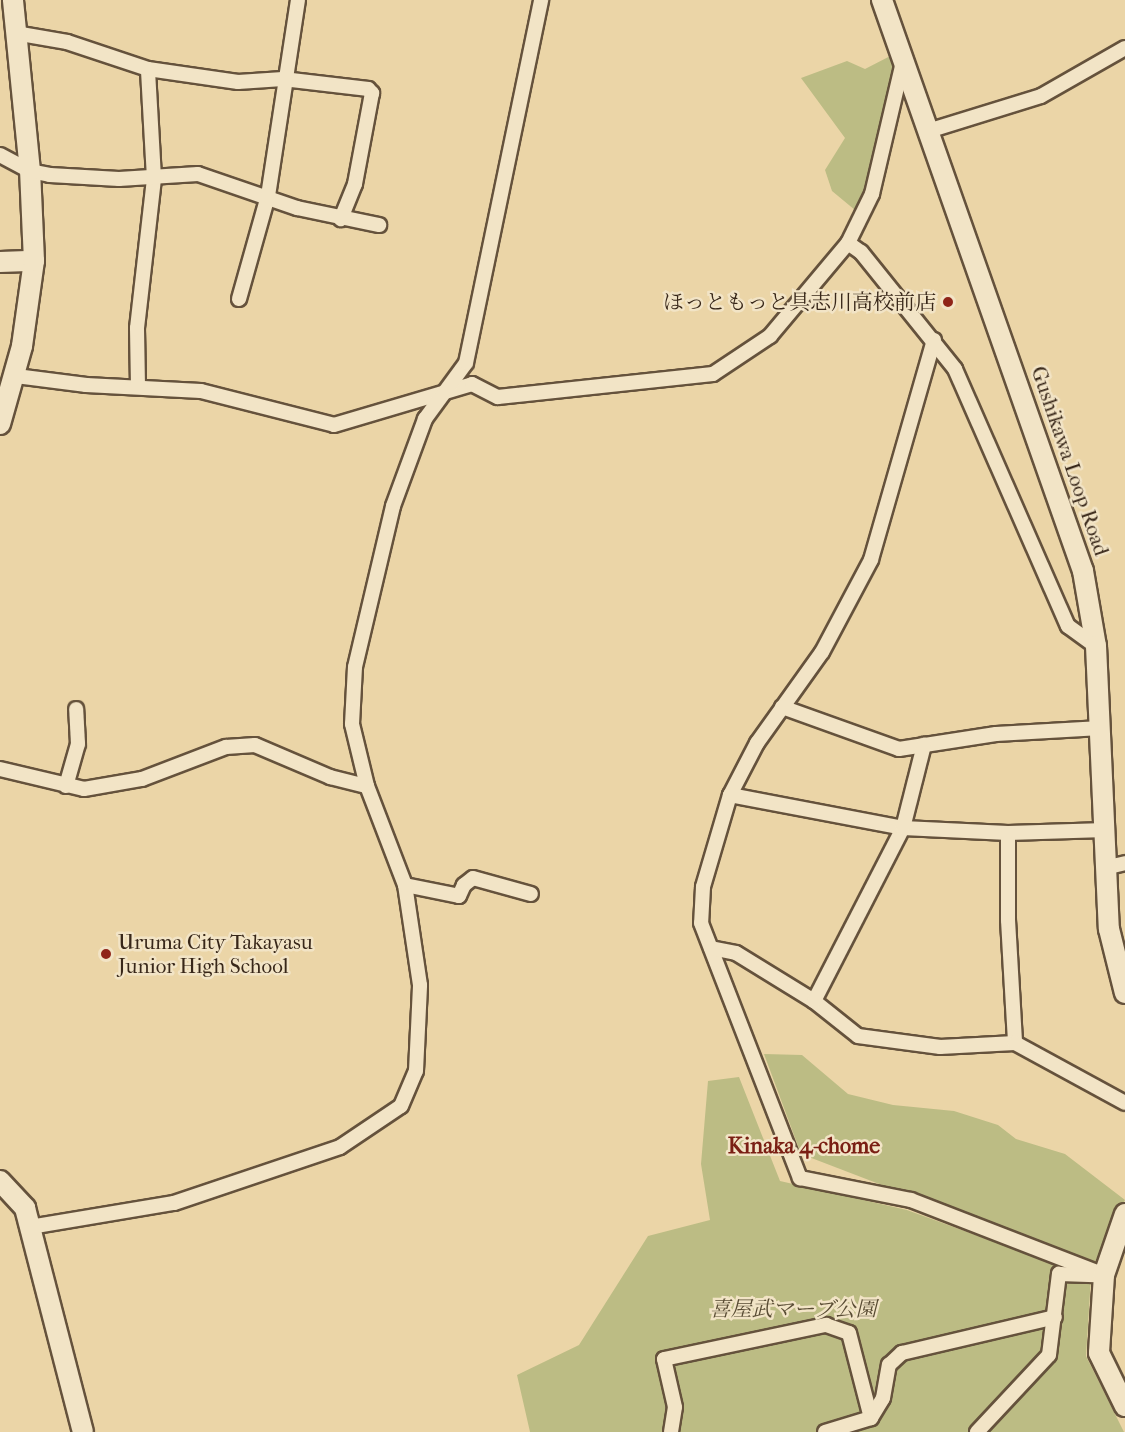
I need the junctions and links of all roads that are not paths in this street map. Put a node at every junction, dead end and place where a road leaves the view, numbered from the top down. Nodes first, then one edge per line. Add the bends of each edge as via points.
1 (13, 0) edge
2 (298, 0) edge
3 (541, 0) edge
4 (882, 0) edge
5 (15, 33) junction
6 (1125, 48) edge
7 (903, 62) junction
8 (148, 69) junction
9 (283, 80) junction
10 (928, 131) junction
11 (0, 155) edge
12 (30, 171) junction
13 (154, 178) junction
14 (268, 196) junction
15 (341, 219) junction
16 (379, 225) dead end
17 (848, 243) junction
18 (34, 261) junction
19 (0, 262) edge
20 (239, 299) dead end
21 (934, 340) junction
22 (16, 376) junction
23 (138, 386) junction
24 (441, 397) junction
25 (0, 424) edge
26 (1096, 646) junction
27 (782, 707) junction
28 (76, 709) dead end
29 (1101, 728) junction
30 (924, 745) junction
31 (0, 769) edge
32 (66, 786) junction
33 (367, 786) junction
34 (730, 795) junction
35 (903, 828) junction
36 (1106, 830) junction
37 (1008, 833) junction
38 (1125, 863) edge
39 (1104, 868) junction
40 (405, 885) junction
41 (531, 894) dead end
42 (711, 948) junction
43 (1125, 993) edge
44 (814, 1001) junction
45 (1015, 1043) junction
46 (1125, 1103) edge
47 (0, 1181) edge
48 (1125, 1214) edge
49 (30, 1227) junction
50 (1104, 1275) junction
51 (1055, 1317) junction
52 (1125, 1406) edge
53 (871, 1418) junction
54 (83, 1432) edge
55 (671, 1432) edge
56 (825, 1432) edge
57 (977, 1432) edge

1 - 5 main road
2 - 9 street via 295,36
3 - 24 street via 466,363
4 - 7 main road, Gushikawa Loop Road
5 - 8 street via 67,42
5 - 12 main road
6 - 10 street via 1041,96
7 - 10 main road, Gushikawa Loop Road
7 - 17 street via 872,194
8 - 9 street via 238,82
8 - 13 street
9 - 14 street
9 - 15 street via 368,88 372,93 355,184
10 - 26 main road, Gushikawa Loop Road via 1083,571
11 - 12 street
12 - 13 street
12 - 18 main road
13 - 14 street via 198,174
13 - 23 street via 137,328
14 - 15 street
14 - 20 street
15 - 16 street
17 - 21 street via 861,252
17 - 24 street via 770,336 713,374 498,397 472,384
18 - 19 main road
18 - 22 main road
21 - 26 street via 955,369 1068,626
21 - 27 street via 871,560 822,652
22 - 23 street via 86,385
22 - 25 main road
23 - 24 street via 236,397 334,425
24 - 33 street via 425,418 393,506 355,667 352,724
26 - 29 main road, Gushikawa Loop Road
27 - 30 street via 899,749
27 - 34 street
28 - 32 street via 78,744
29 - 30 street via 996,734
29 - 36 main road, Gushikawa Loop Road
30 - 35 street
31 - 32 street
32 - 33 street via 84,789 142,779 226,747 255,745 330,777
33 - 40 street
34 - 35 street
34 - 42 street via 703,887 701,923
35 - 37 street
35 - 44 street
36 - 37 street
36 - 39 main road, Gushikawa Loop Road
37 - 45 street
38 - 39 street
39 - 43 main road, Gushikawa Loop Road via 1109,929
40 - 41 street via 459,896 473,878
40 - 49 street via 420,985 416,1071 401,1106 340,1147 174,1203
42 - 44 street via 736,953
42 - 50 street via 800,1178 911,1200
44 - 45 street via 858,1036 940,1047
45 - 46 street
47 - 49 main road via 25,1208
48 - 50 main road
49 - 54 main road
50 - 51 street via 1059,1274
50 - 52 main road via 1099,1353
51 - 53 street via 902,1353 889,1365 883,1398
51 - 57 street via 1049,1355
53 - 55 street via 849,1333 826,1325 664,1359 675,1407
53 - 56 street

